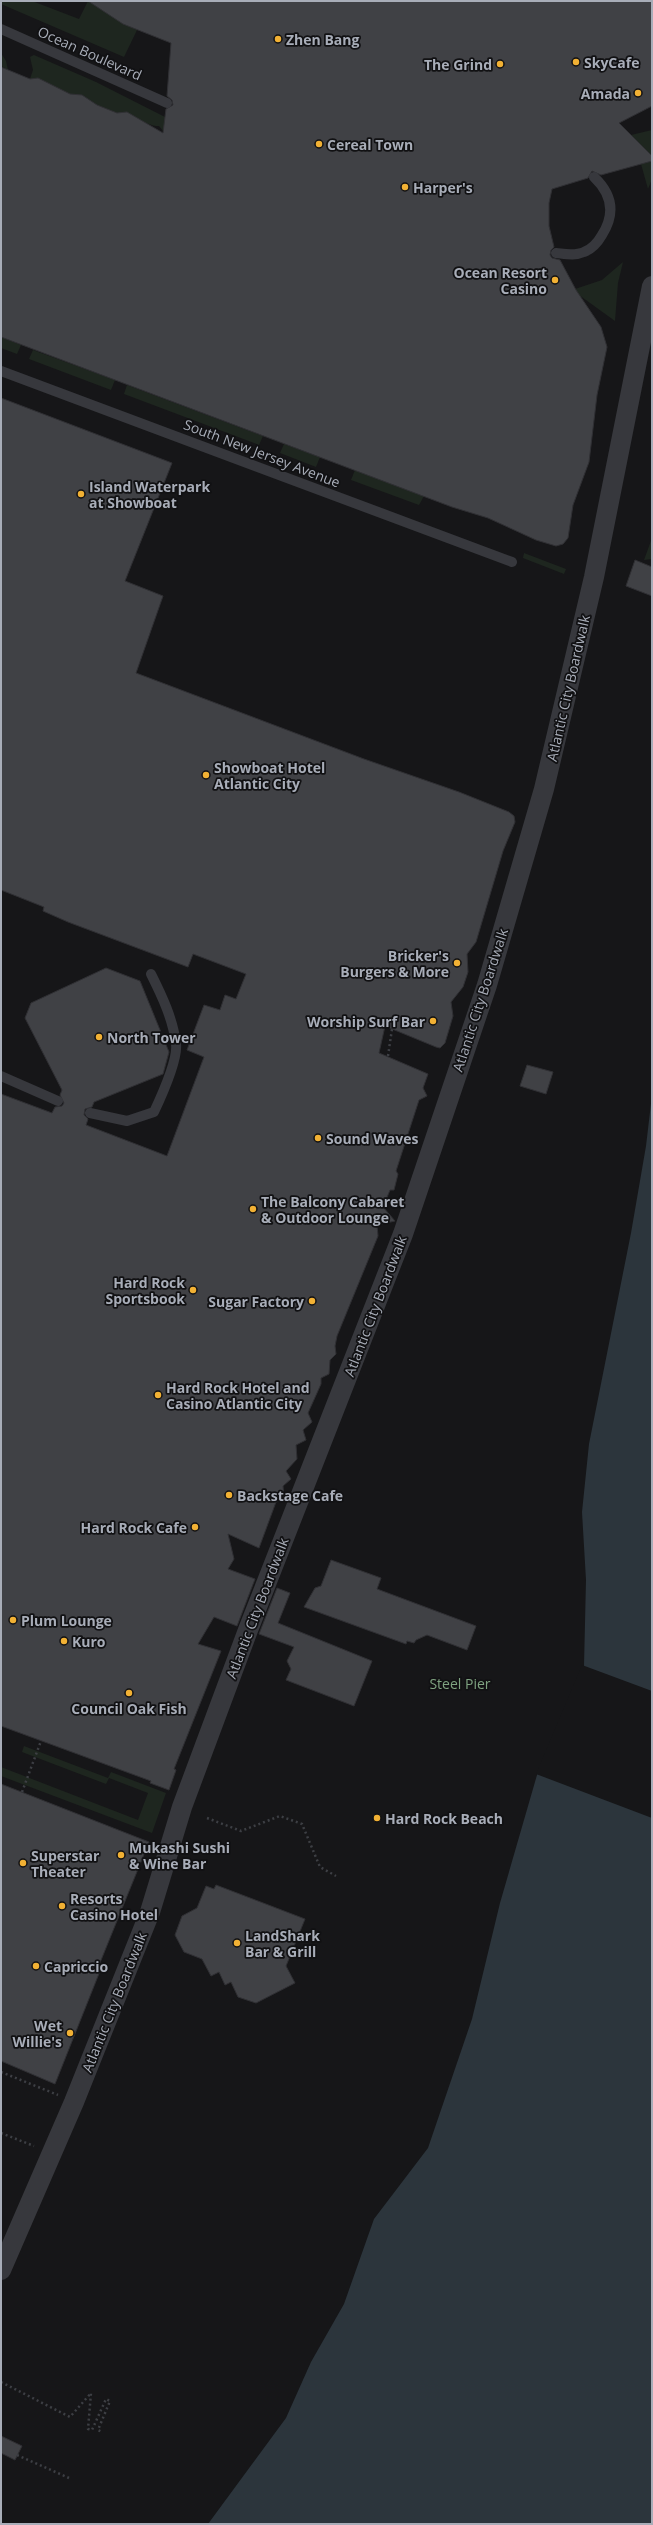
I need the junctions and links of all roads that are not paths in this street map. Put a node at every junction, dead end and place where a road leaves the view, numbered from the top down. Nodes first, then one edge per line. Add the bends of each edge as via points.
1 (1, 29) edge
2 (167, 103) dead end
3 (594, 177) dead end
4 (556, 252) dead end
5 (652, 286) edge
6 (1, 371) edge
7 (512, 562) dead end
8 (151, 974) dead end
9 (1, 1076) edge
10 (58, 1101) dead end
11 (90, 1113) dead end
12 (1, 2270) edge

1 - 2 lane, Ocean Boulevard
3 - 4 lane via 610,198 612,213 607,226 594,245 584,252
5 - 12 street, Atlantic City Boardwalk via 594,577 544,789 487,985 403,1234 248,1630 182,1807 150,1912 74,2102
6 - 7 lane, South New Jersey Avenue
8 - 11 lane via 166,1004 176,1046 165,1089 154,1112 127,1121
9 - 10 lane

